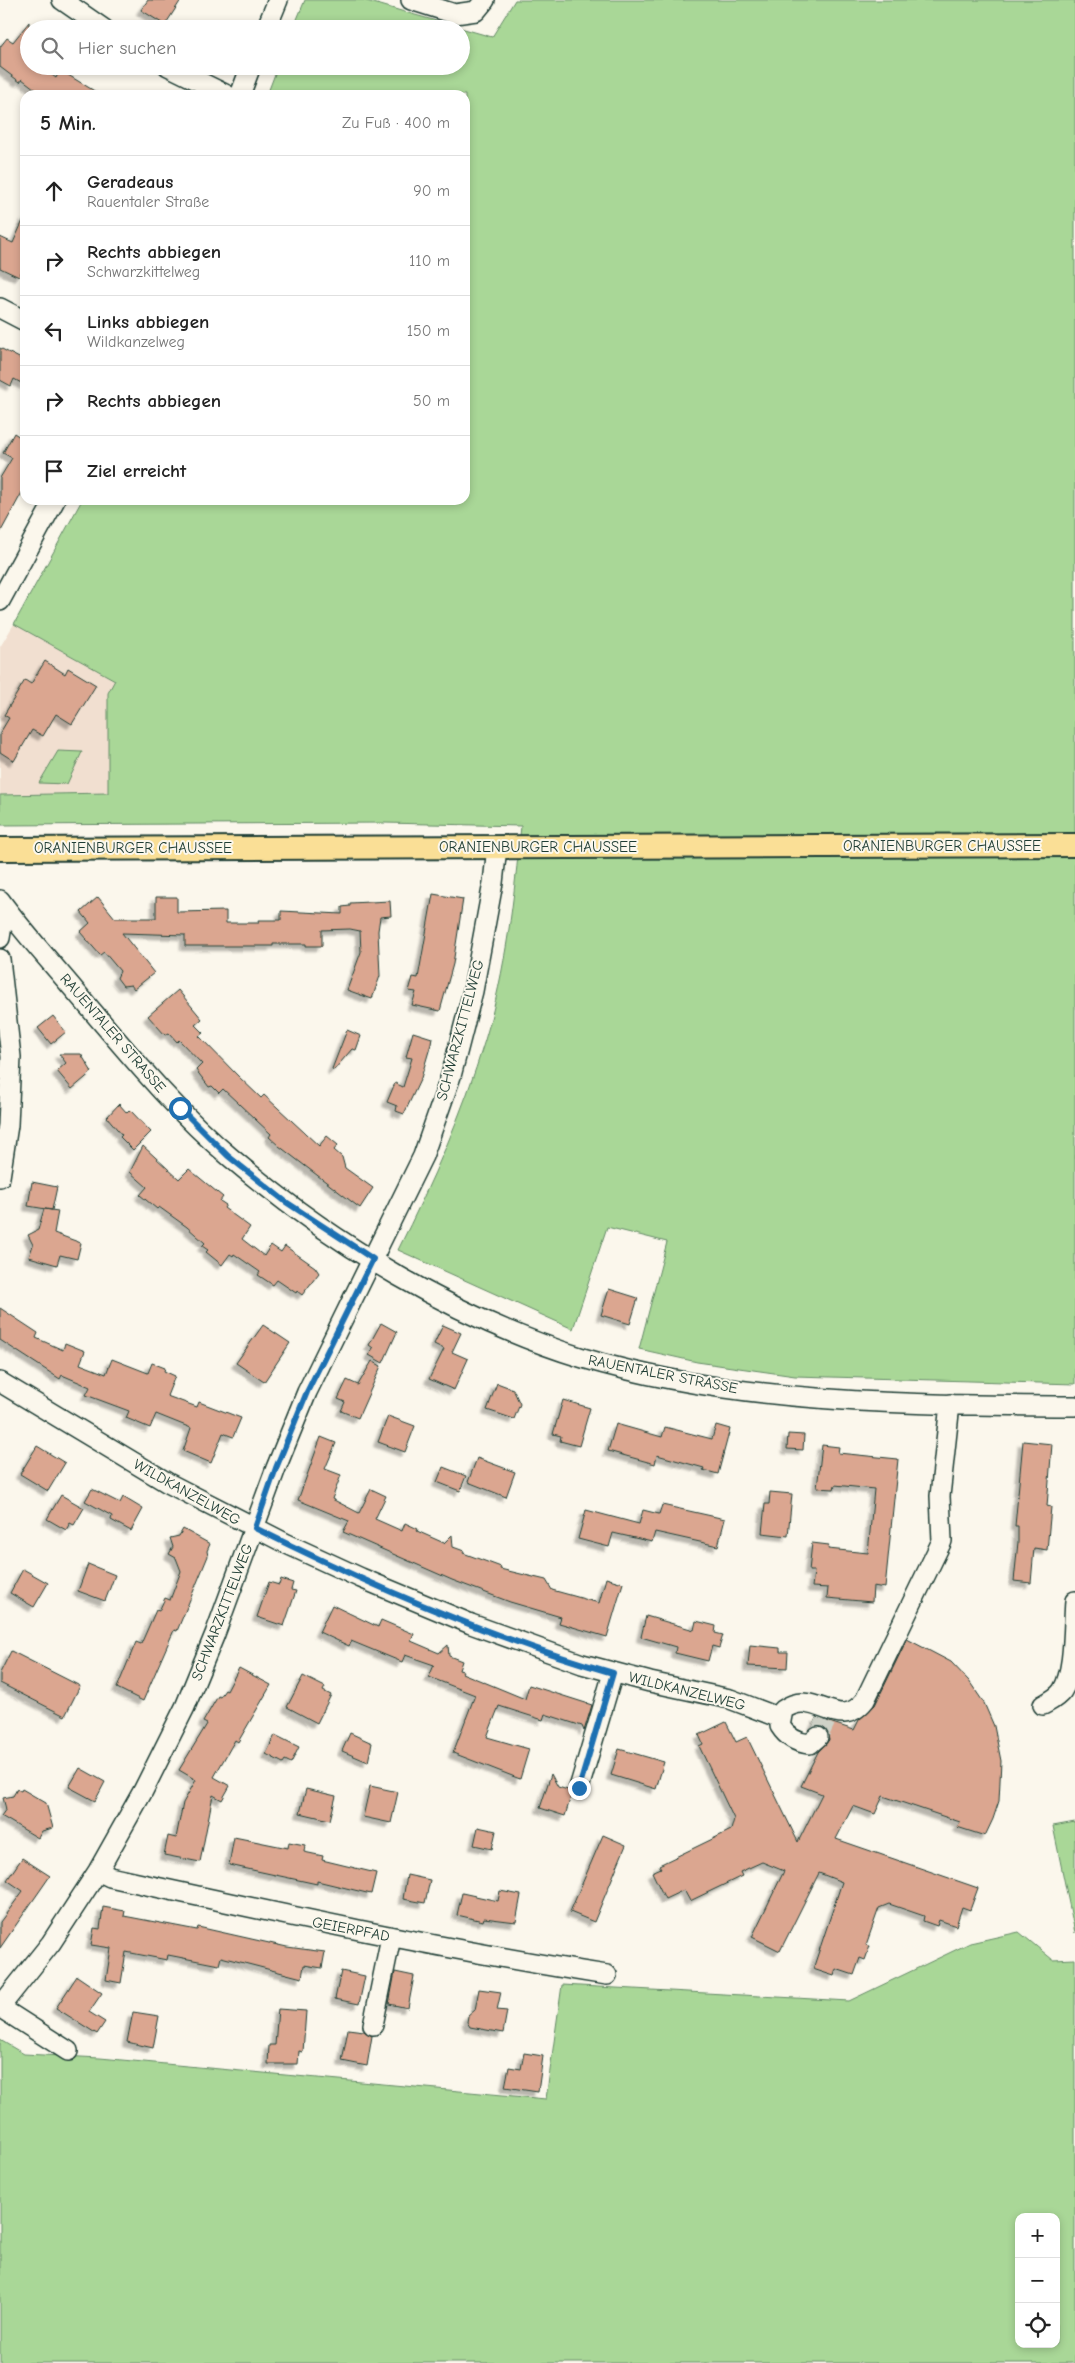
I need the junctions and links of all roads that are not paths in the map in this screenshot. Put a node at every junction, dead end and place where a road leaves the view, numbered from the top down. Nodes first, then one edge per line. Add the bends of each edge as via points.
1 (62, 0) edge
2 (278, 0) edge
3 (411, 0) edge
4 (485, 0) edge
5 (91, 20) edge
6 (270, 20) edge
7 (187, 75) edge
8 (248, 75) edge
9 (218, 90) edge
10 (242, 90) edge
11 (0, 308) edge
12 (20, 318) edge
13 (52, 505) edge
14 (0, 601) edge
15 (1075, 845) edge
16 (497, 847) junction
17 (0, 849) edge
18 (2, 904) edge
19 (0, 938) edge
20 (0, 959) edge
21 (0, 1177) edge
22 (373, 1259) junction
23 (0, 1382) edge
24 (950, 1404) junction
25 (1075, 1406) edge
26 (255, 1528) junction
27 (1075, 1601) edge
28 (613, 1673) junction
29 (1043, 1705) dead end
30 (780, 1718) junction
31 (824, 1723) junction
32 (579, 1788) dead end
33 (98, 1871) junction
34 (391, 1937) junction
35 (607, 1975) dead end
36 (1, 2008) edge
37 (374, 2025) dead end
38 (68, 2051) dead end

1 - 5 street
2 - 6 street
3 - 4 street via 455,14 476,11
7 - 9 street
8 - 10 street
11 - 12 street
13 - 14 street
15 - 16 main road, ORANIENBURGER CHAUSSEE
16 - 17 main road, ORANIENBURGER CHAUSSEE
16 - 22 street, SCHWARZKITTELWEG via 473,990 451,1076 422,1156
18 - 19 street
18 - 22 street, RAUENTALER STRASSE via 133,1060 228,1156 286,1202
20 - 21 street via 11,1057 8,1125
22 - 24 street, RAUENTALER STRASSE via 436,1297 507,1331 583,1358 666,1377 773,1395
22 - 26 street, SCHWARZKITTELWEG via 307,1392
23 - 26 street, WILDKANZELWEG via 168,1483
24 - 25 street, RAUENTALER STRASSE
24 - 31 street via 940,1496 942,1541 865,1700 849,1713 839,1714
26 - 28 street, WILDKANZELWEG via 322,1561 448,1614
26 - 33 street, SCHWARZKITTELWEG via 185,1706
27 - 29 street via 1068,1678 1063,1690
28 - 30 street, WILDKANZELWEG via 730,1699
28 - 32 street
30 - 31 street via 783,1710 792,1704 806,1702
30 - 31 street via 785,1734 801,1744 810,1744
33 - 34 street, GEIERPFAD via 110,1877
33 - 36 street, SCHWARZKITTELWEG
34 - 35 street, GEIERPFAD
34 - 37 street
36 - 38 street

